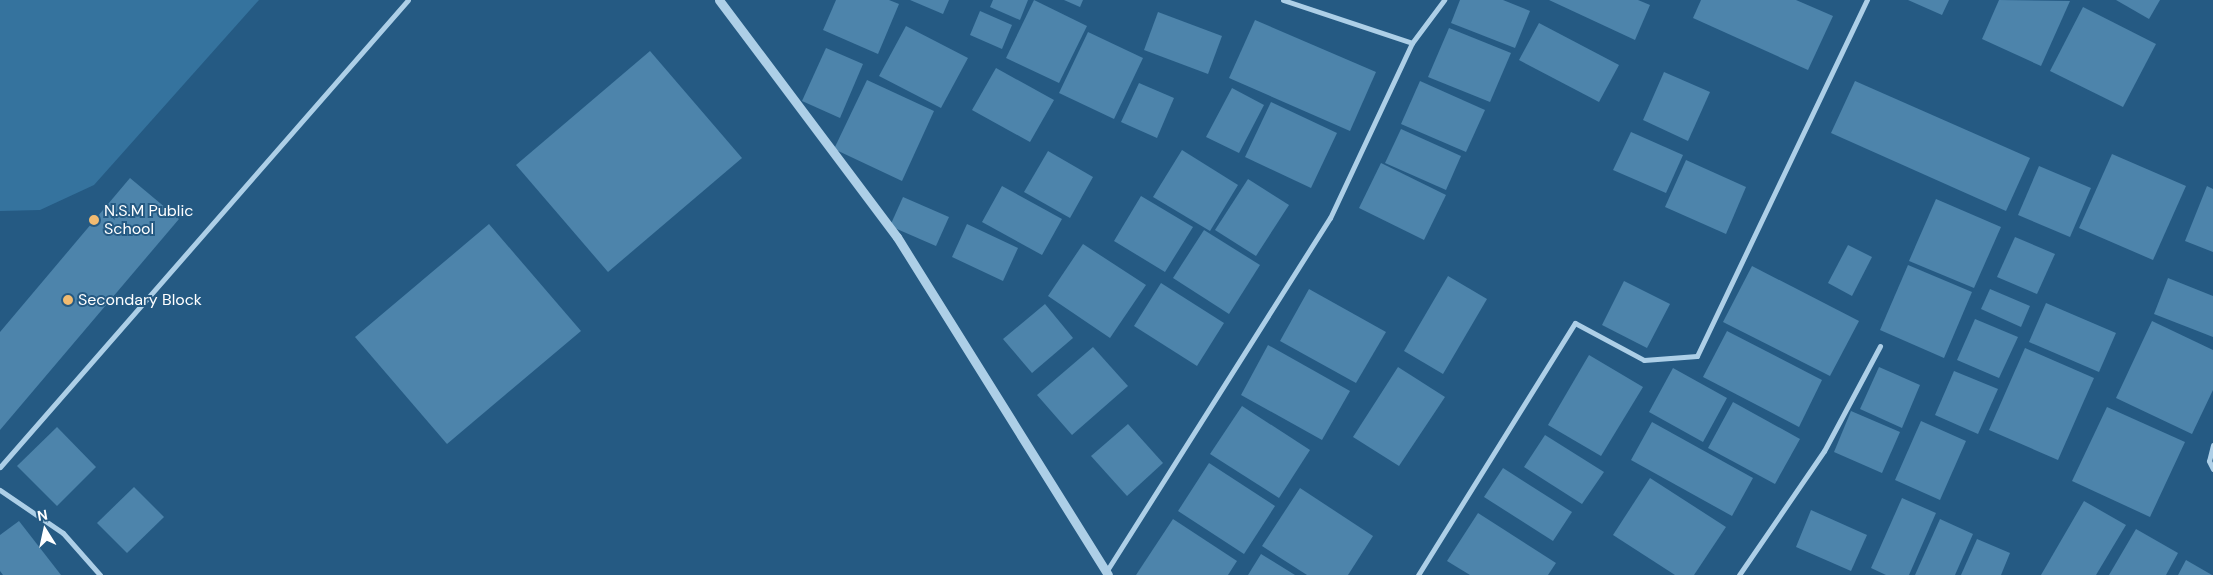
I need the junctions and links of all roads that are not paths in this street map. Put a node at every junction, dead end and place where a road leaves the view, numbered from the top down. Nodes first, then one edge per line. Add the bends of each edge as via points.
1 (408, 0) edge
2 (719, 0) edge
3 (1283, 0) edge
4 (1444, 0) edge
5 (1867, 0) edge
6 (1412, 43) junction
7 (1880, 346) dead end
8 (2213, 445) edge
9 (0, 467) edge
10 (2213, 469) edge
11 (0, 490) edge
12 (1107, 573) edge
13 (100, 575) edge
14 (1418, 575) edge
15 (1739, 575) edge

1 - 9 street
2 - 12 street via 897,237
3 - 6 street
4 - 6 street
5 - 14 street via 1697,356 1644,360 1575,324
6 - 12 street via 1330,218
7 - 15 street via 1824,451
8 - 10 street via 2210,461
11 - 13 street via 63,533

